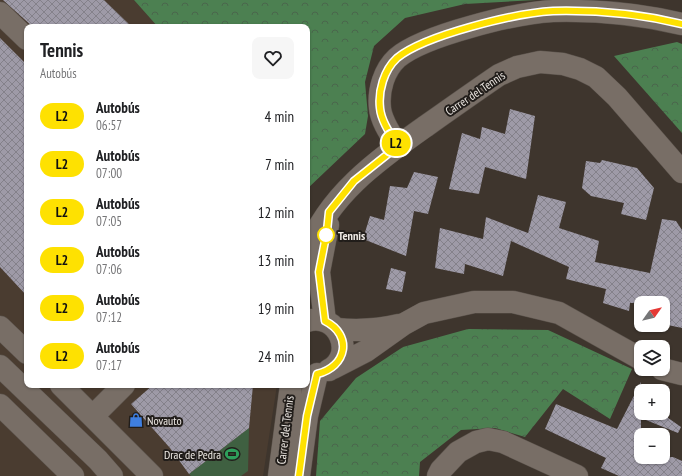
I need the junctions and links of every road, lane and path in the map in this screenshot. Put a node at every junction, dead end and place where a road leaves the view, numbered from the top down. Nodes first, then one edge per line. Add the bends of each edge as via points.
1 (0, 13) edge
2 (682, 24) edge
3 (24, 36) edge
4 (398, 146) junction
5 (682, 172) edge
6 (329, 212) junction
7 (310, 245) edge
8 (323, 324) edge
9 (404, 324) junction
10 (0, 327) edge
11 (24, 350) edge
12 (634, 355) edge
13 (0, 366) edge
14 (319, 371) edge
15 (670, 371) edge
16 (682, 374) edge
17 (64, 388) edge
18 (121, 388) edge
19 (291, 388) edge
20 (0, 405) edge
21 (93, 416) junction
22 (105, 471) edge
23 (145, 472) edge
24 (73, 476) edge
25 (279, 476) edge
26 (299, 476) edge
27 (438, 476) edge
28 (576, 476) edge

1 - 3 street
2 - 4 street via 626,14 551,11 488,23 428,41 397,59 386,73 380,91 380,109 385,124
4 - 5 street, Carrer del Tennis via 499,75 517,67 540,62 563,64 596,77 617,97
4 - 6 street, Carrer del Tennis via 354,181
6 - 7 street, Carrer del Tennis via 318,226
6 - 8 street, Carrer del Tennis via 319,272
8 - 9 street via 356,331
8 - 14 street, Carrer del Tennis via 340,335 343,349 338,363
9 - 12 street via 424,313 474,302 513,302 559,313
9 - 14 street via 366,351
10 - 11 street
13 - 22 street
14 - 26 street, Carrer del Tennis via 307,416
15 - 16 street
17 - 21 street
18 - 21 street
19 - 25 street, Carrer del Tennis
20 - 24 street
21 - 23 street
27 - 28 street via 458,452 476,442 488,439 503,442

